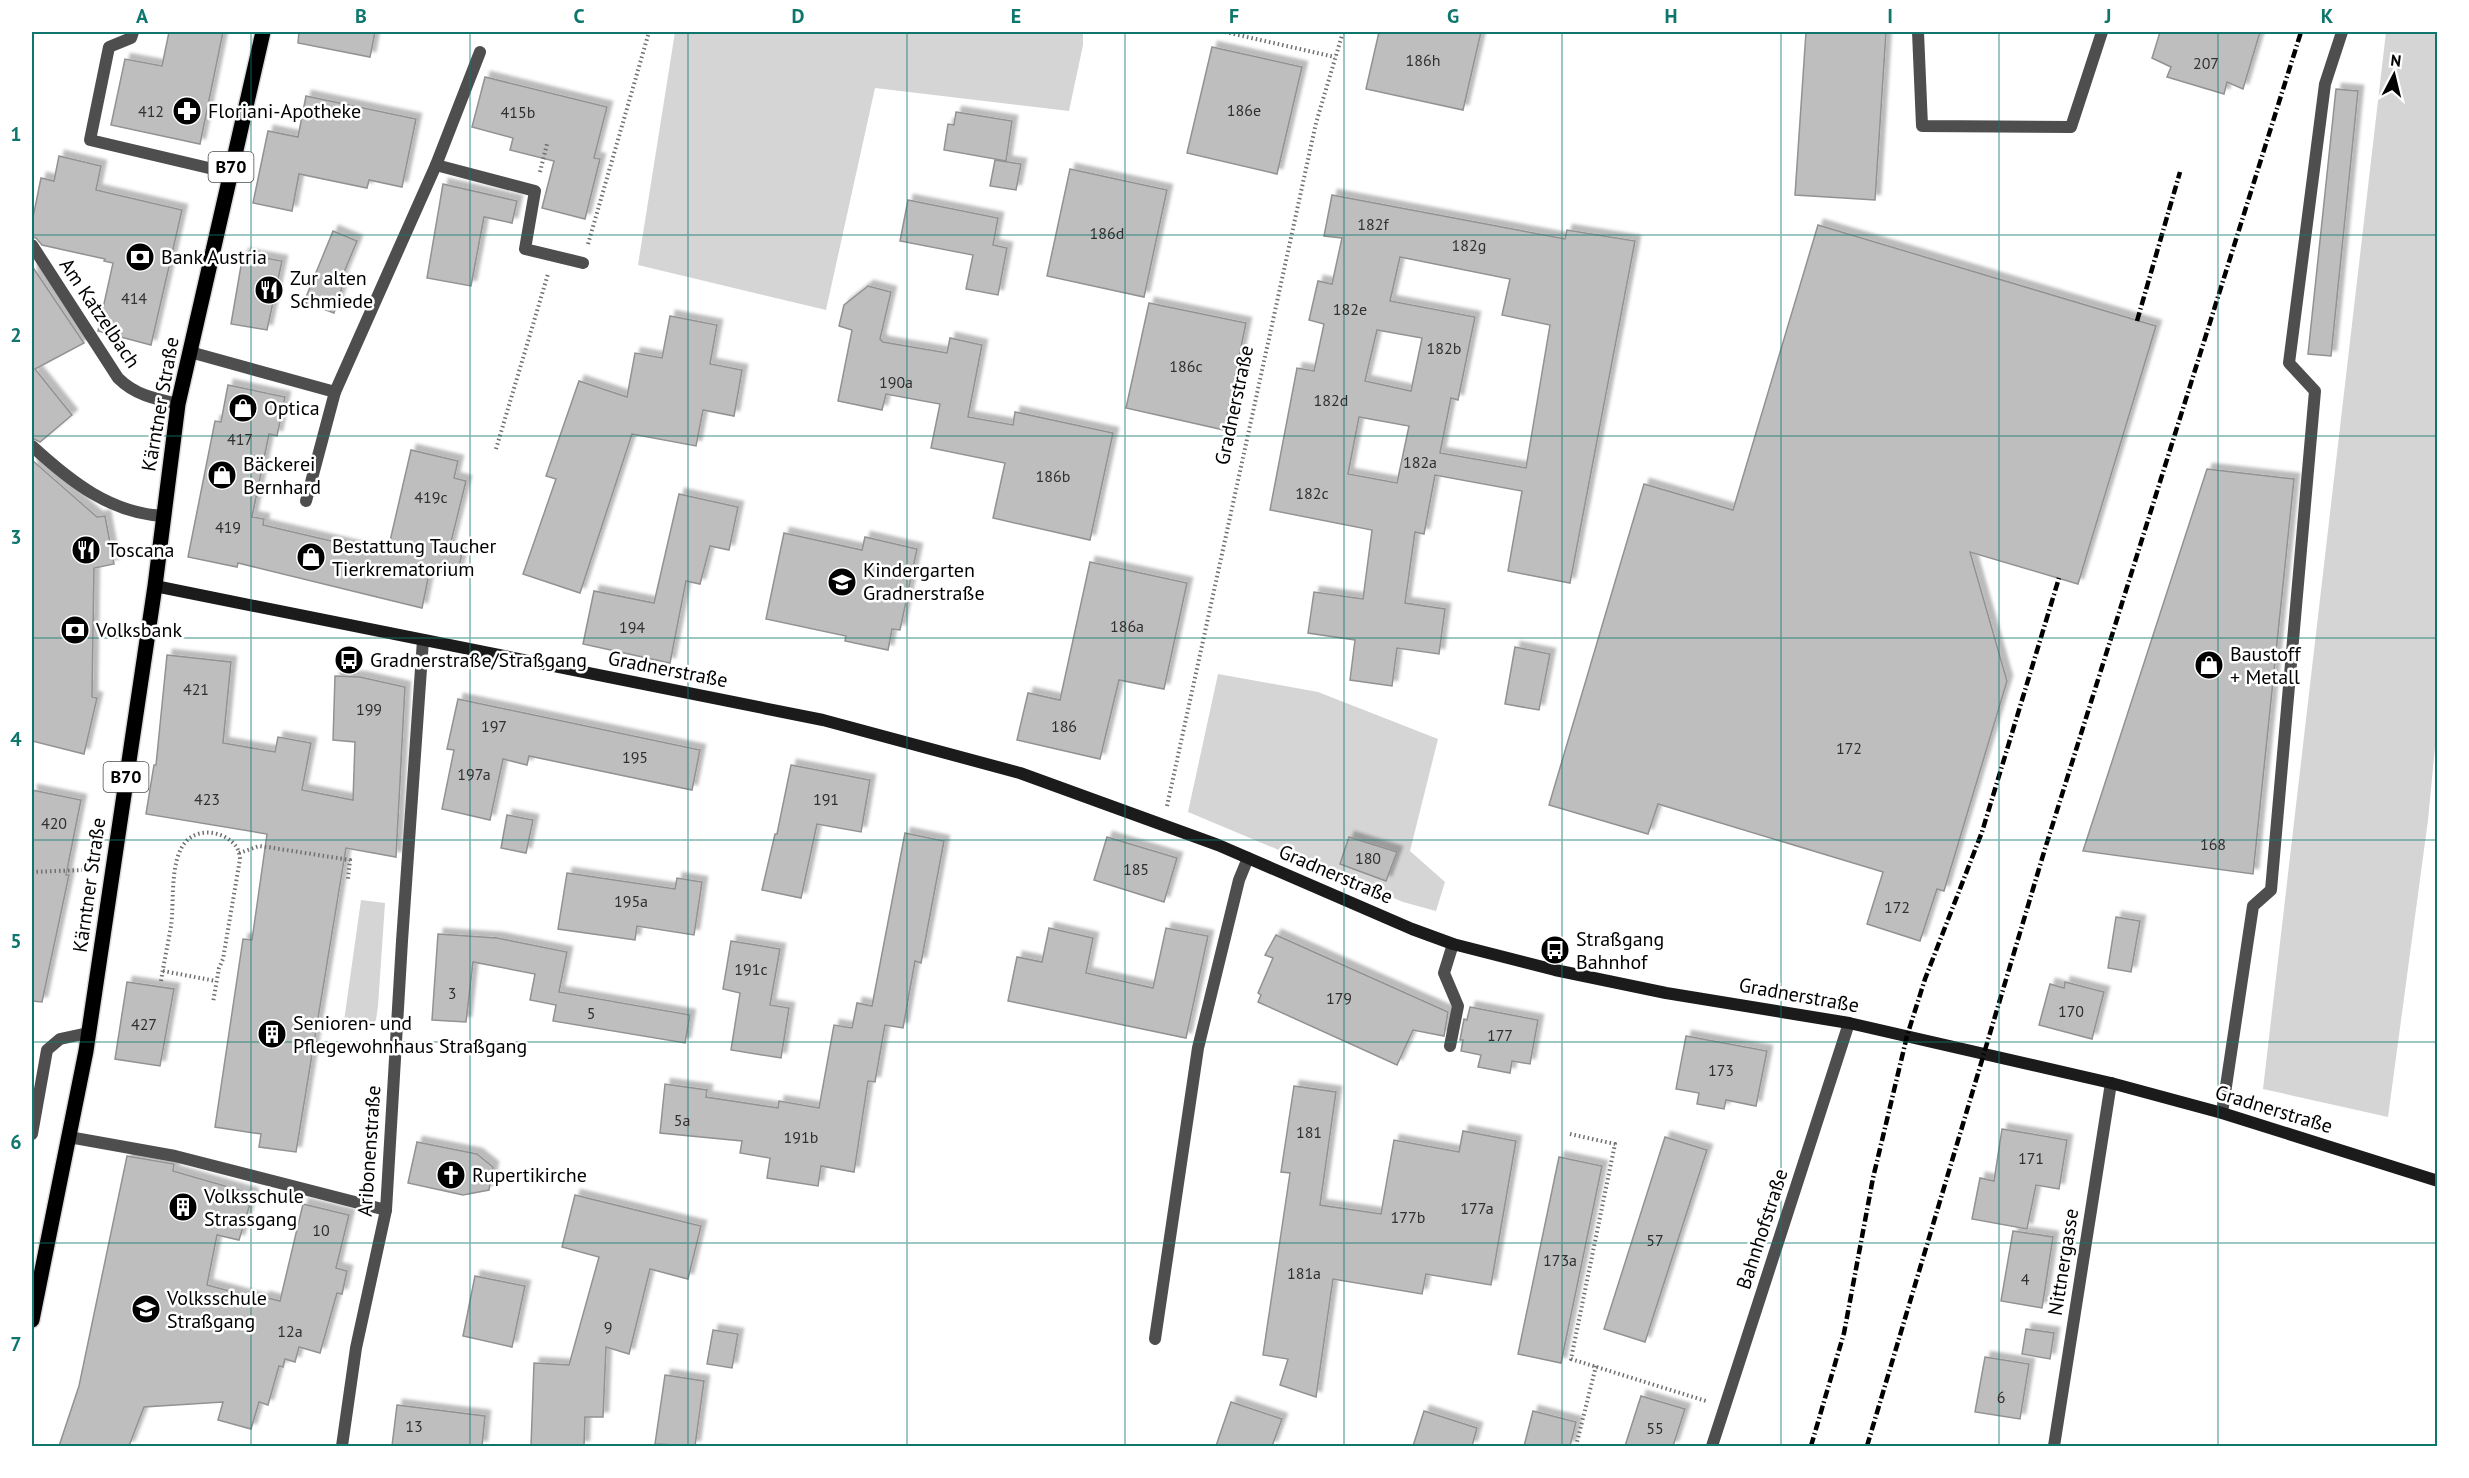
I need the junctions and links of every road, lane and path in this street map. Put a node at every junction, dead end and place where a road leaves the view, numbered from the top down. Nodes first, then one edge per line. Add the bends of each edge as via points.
1 (133, 32) edge
2 (263, 32) edge
3 (649, 32) edge
4 (1225, 32) edge
5 (1343, 32) edge
6 (1918, 32) edge
7 (2102, 32) edge
8 (2342, 32) edge
9 (480, 52) dead end
10 (1335, 57) junction
11 (547, 144) dead end
12 (436, 165) junction
13 (230, 173) junction
14 (535, 191) junction
15 (32, 245) edge
16 (554, 256) junction
17 (583, 263) joint
18 (190, 352) junction
19 (335, 392) junction
20 (178, 404) junction
21 (32, 446) edge
22 (496, 449) dead end
23 (306, 501) dead end
24 (165, 516) junction
25 (155, 586) junction
26 (423, 639) junction
27 (1164, 825) junction
28 (239, 853) junction
29 (1248, 858) junction
30 (82, 870) dead end
31 (32, 872) edge
32 (348, 879) dead end
33 (1453, 944) junction
34 (163, 971) junction
35 (161, 981) dead end
36 (216, 981) junction
37 (213, 1002) dead end
38 (1849, 1023) junction
39 (88, 1033) junction
40 (1450, 1046) dead end
41 (2111, 1083) junction
42 (2222, 1113) junction
43 (32, 1134) edge
44 (1570, 1134) dead end
45 (69, 1137) junction
46 (2438, 1181) edge
47 (386, 1210) junction
48 (32, 1320) edge
49 (1155, 1339) dead end
50 (1596, 1366) junction
51 (1725, 1407) junction
52 (342, 1446) edge
53 (1576, 1446) edge
54 (1712, 1446) edge
55 (2054, 1446) edge

1 - 13 street via 131,39 109,47 90,140
2 - 13 main road, Kärntner Straße / B70
3 - 17 path
4 - 10 path
5 - 10 path, Gradnerstraße
6 - 7 street via 1922,126 2060,127 2071,127
8 - 42 street via 2325,84 2289,363 2315,391 2271,890 2253,906
9 - 12 street
10 - 27 path, Gradnerstraße via 1316,123
11 - 14 path
12 - 14 street
12 - 19 street
13 - 18 main road, Kärntner Straße / B70
14 - 16 street via 525,249
15 - 20 street, Am Katzelbach via 118,378 136,392
16 - 17 street
16 - 22 path
18 - 19 street
18 - 20 main road, Kärntner Straße / B70
19 - 23 street
20 - 24 main road, Kärntner Straße / B70
21 - 24 street via 80,487 105,501 128,511
24 - 25 main road, Kärntner Straße / B70
25 - 26 main road, Gradnerstraße
25 - 39 main road, Kärntner Straße / B70
26 - 27 main road, Gradnerstraße via 823,720 1020,773
26 - 47 street, Aribonenstraße
27 - 29 main road, Gradnerstraße
28 - 32 path via 259,846 350,860
28 - 34 path via 231,841 204,832 190,836 178,850
28 - 36 path
29 - 33 main road, Gradnerstraße
29 - 49 street via 1239,880 1198,1048
30 - 31 path
33 - 38 main road, Gradnerstraße via 1666,993
33 - 40 street via 1444,973 1458,1006
34 - 35 path
34 - 36 path
36 - 37 path
38 - 41 main road, Gradnerstraße
38 - 51 street, Bahnhofstraße
39 - 43 street via 60,1039 47,1050
39 - 45 main road, Kärntner Straße / B70
41 - 42 main road, Gradnerstraße
41 - 55 street, Nittnergasse
42 - 46 main road, Gradnerstraße
44 - 50 path via 1615,1144 1571,1359
45 - 47 street via 184,1158
45 - 48 main road, Kärntner Straße / B70
47 - 52 street, Aribonenstraße via 356,1348
50 - 51 path
50 - 53 path
51 - 54 street, Bahnhofstraße

